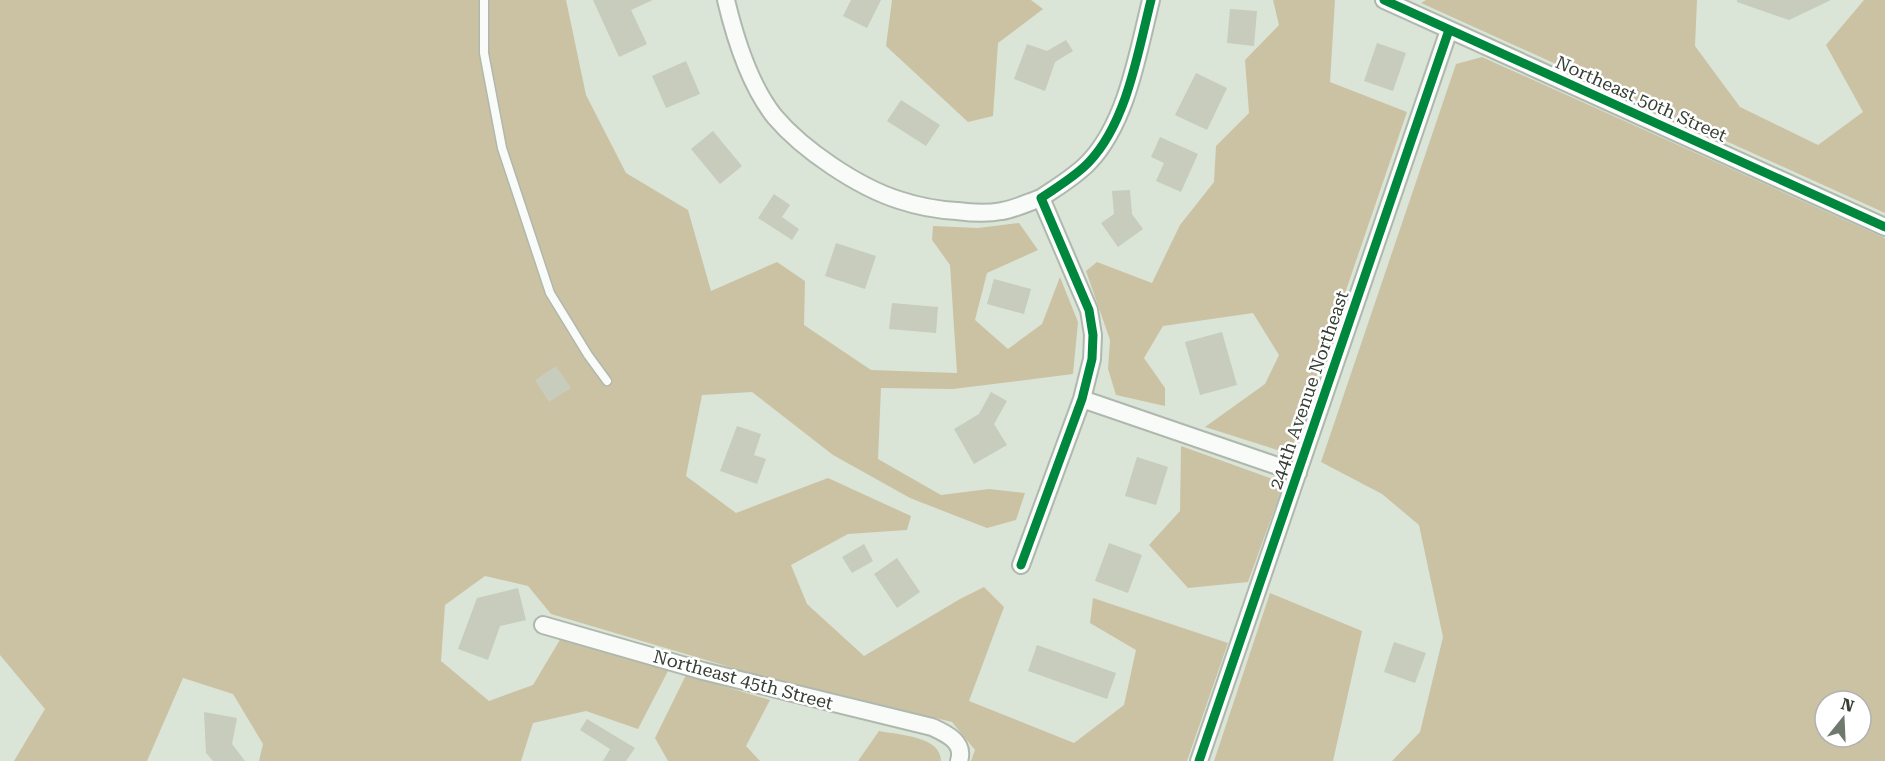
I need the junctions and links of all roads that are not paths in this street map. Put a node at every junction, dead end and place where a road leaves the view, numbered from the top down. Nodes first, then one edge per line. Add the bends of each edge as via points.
1 (484, 0) edge
2 (726, 0) edge
3 (1151, 0) edge
4 (1384, 0) edge
5 (1449, 30) junction
6 (1041, 198) junction
7 (1885, 227) edge
8 (607, 381) dead end
9 (1082, 399) junction
10 (1298, 473) junction
11 (1021, 565) dead end
12 (543, 625) dead end
13 (959, 761) edge
14 (1199, 761) edge

1 - 8 lane via 484,53 502,148 550,293
2 - 6 street via 733,30 755,83 775,116 836,169 899,200 944,210 1002,211
3 - 6 street via 1120,114 1106,141 1088,163
4 - 5 street, Northeast 50th Street
5 - 7 street, Northeast 50th Street
5 - 10 street, 244th Avenue Northeast
6 - 9 street via 1089,310 1092,359
9 - 10 street
9 - 11 street
10 - 14 street, 244th Avenue Northeast
12 - 13 street, Northeast 45th Street via 714,674 932,727 957,742

